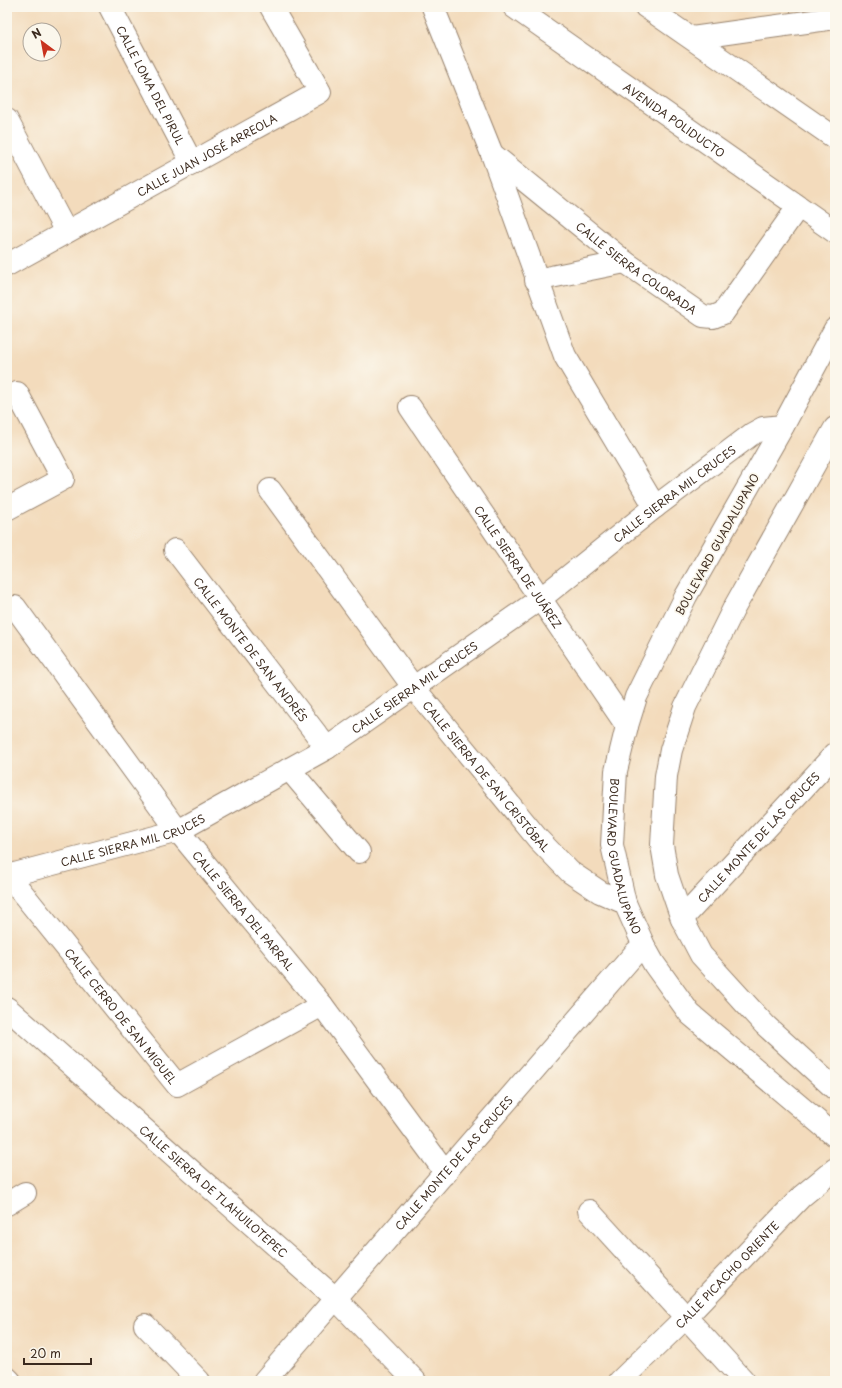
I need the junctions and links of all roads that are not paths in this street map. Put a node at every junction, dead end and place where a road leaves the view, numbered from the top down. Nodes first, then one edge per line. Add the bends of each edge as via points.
1 (110, 7) edge
2 (271, 7) edge
3 (433, 7) edge
4 (514, 7) edge
5 (646, 7) edge
6 (835, 18) edge
7 (692, 38) junction
8 (7, 120) edge
9 (835, 138) edge
10 (492, 154) junction
11 (192, 163) junction
12 (798, 207) junction
13 (66, 232) junction
14 (835, 232) edge
15 (625, 262) junction
16 (7, 265) edge
17 (536, 280) junction
18 (835, 329) edge
19 (17, 393) dead end
20 (410, 406) dead end
21 (783, 426) junction
22 (835, 428) edge
23 (270, 490) dead end
24 (655, 507) junction
25 (7, 509) edge
26 (175, 550) dead end
27 (540, 598) junction
28 (15, 607) dead end
29 (414, 688) junction
30 (627, 726) junction
31 (327, 748) junction
32 (835, 754) edge
33 (289, 769) junction
34 (178, 831) junction
35 (359, 852) dead end
36 (7, 875) edge
37 (625, 903) junction
38 (682, 919) junction
39 (644, 946) junction
40 (322, 1005) junction
41 (7, 1008) edge
42 (835, 1089) edge
43 (835, 1136) edge
44 (835, 1169) edge
45 (446, 1173) junction
46 (589, 1211) dead end
47 (335, 1298) junction
48 (685, 1318) junction
49 (145, 1325) dead end
50 (7, 1378) edge
51 (10, 1381) edge
52 (199, 1381) edge
53 (264, 1381) edge
54 (415, 1381) edge
55 (620, 1381) edge
56 (744, 1381) edge

1 - 11 street, CALLE LOMA DEL PIRUL
2 - 11 street, CALLE JUAN JOSÉ ARREOLA via 320,92
3 - 10 street, CALLE SIERRA COLORADA
4 - 12 street, AVENIDA POLIDUCTO
5 - 7 street
6 - 7 street
7 - 9 street
8 - 13 street
10 - 15 street, CALLE SIERRA COLORADA
10 - 17 street, CALLE SIERRA COLORADA
11 - 13 street, CALLE JUAN JOSÉ ARREOLA
12 - 14 street, AVENIDA POLIDUCTO
12 - 15 street, CALLE SIERRA COLORADA via 723,313 713,317 703,316
13 - 16 street, CALLE JUAN JOSÉ ARREOLA
15 - 17 street
17 - 24 street, CALLE SIERRA COLORADA via 565,356
18 - 21 street, BOULEVARD GUADALUPANO
19 - 25 street via 63,479
20 - 27 street, CALLE SIERRA DE JUÁREZ
21 - 24 street, CALLE SIERRA MIL CRUCES via 763,428 752,434
21 - 30 street, BOULEVARD GUADALUPANO via 686,596 636,697
22 - 38 street via 734,608 685,707 671,750 666,776 662,845 667,875
23 - 29 street, CALLE SIERRA DE SAN CRISTÓBAL
24 - 27 street, CALLE SIERRA MIL CRUCES
26 - 31 street, CALLE MONTE DE SAN ANDRÉS
27 - 29 street, CALLE SIERRA MIL CRUCES
27 - 30 street, CALLE SIERRA DE JUÁREZ
28 - 34 street, CALLE SIERRA DEL PARRAL
29 - 31 street, CALLE SIERRA MIL CRUCES
29 - 37 street, CALLE SIERRA DE SAN CRISTÓBAL via 538,839 570,872 600,892
30 - 37 street, BOULEVARD GUADALUPANO via 616,771 612,844
31 - 33 street, CALLE SIERRA MIL CRUCES
32 - 38 street, CALLE MONTE DE LAS CRUCES
33 - 34 street, CALLE SIERRA MIL CRUCES
33 - 35 street
34 - 36 street, CALLE SIERRA MIL CRUCES
34 - 40 street, CALLE SIERRA DEL PARRAL
36 - 40 street, CALLE CERRO DE SAN MIGUEL via 177,1085
37 - 39 street, BOULEVARD GUADALUPANO
38 - 42 street via 701,955 765,1025
39 - 43 street, BOULEVARD GUADALUPANO via 690,1014
39 - 45 street, CALLE MONTE DE LAS CRUCES via 636,952
40 - 45 street, CALLE SIERRA DEL PARRAL
41 - 47 street, CALLE SIERRA DE TLAHUILOTEPEC
44 - 48 street, CALLE PICACHO ORIENTE via 802,1196
45 - 47 street, CALLE MONTE DE LAS CRUCES
46 - 48 street
47 - 53 street, CALLE MONTE DE LAS CRUCES
47 - 54 street, CALLE SIERRA DE TLAHUILOTEPEC
48 - 55 street, CALLE PICACHO ORIENTE
48 - 56 street
49 - 52 street
50 - 51 street

